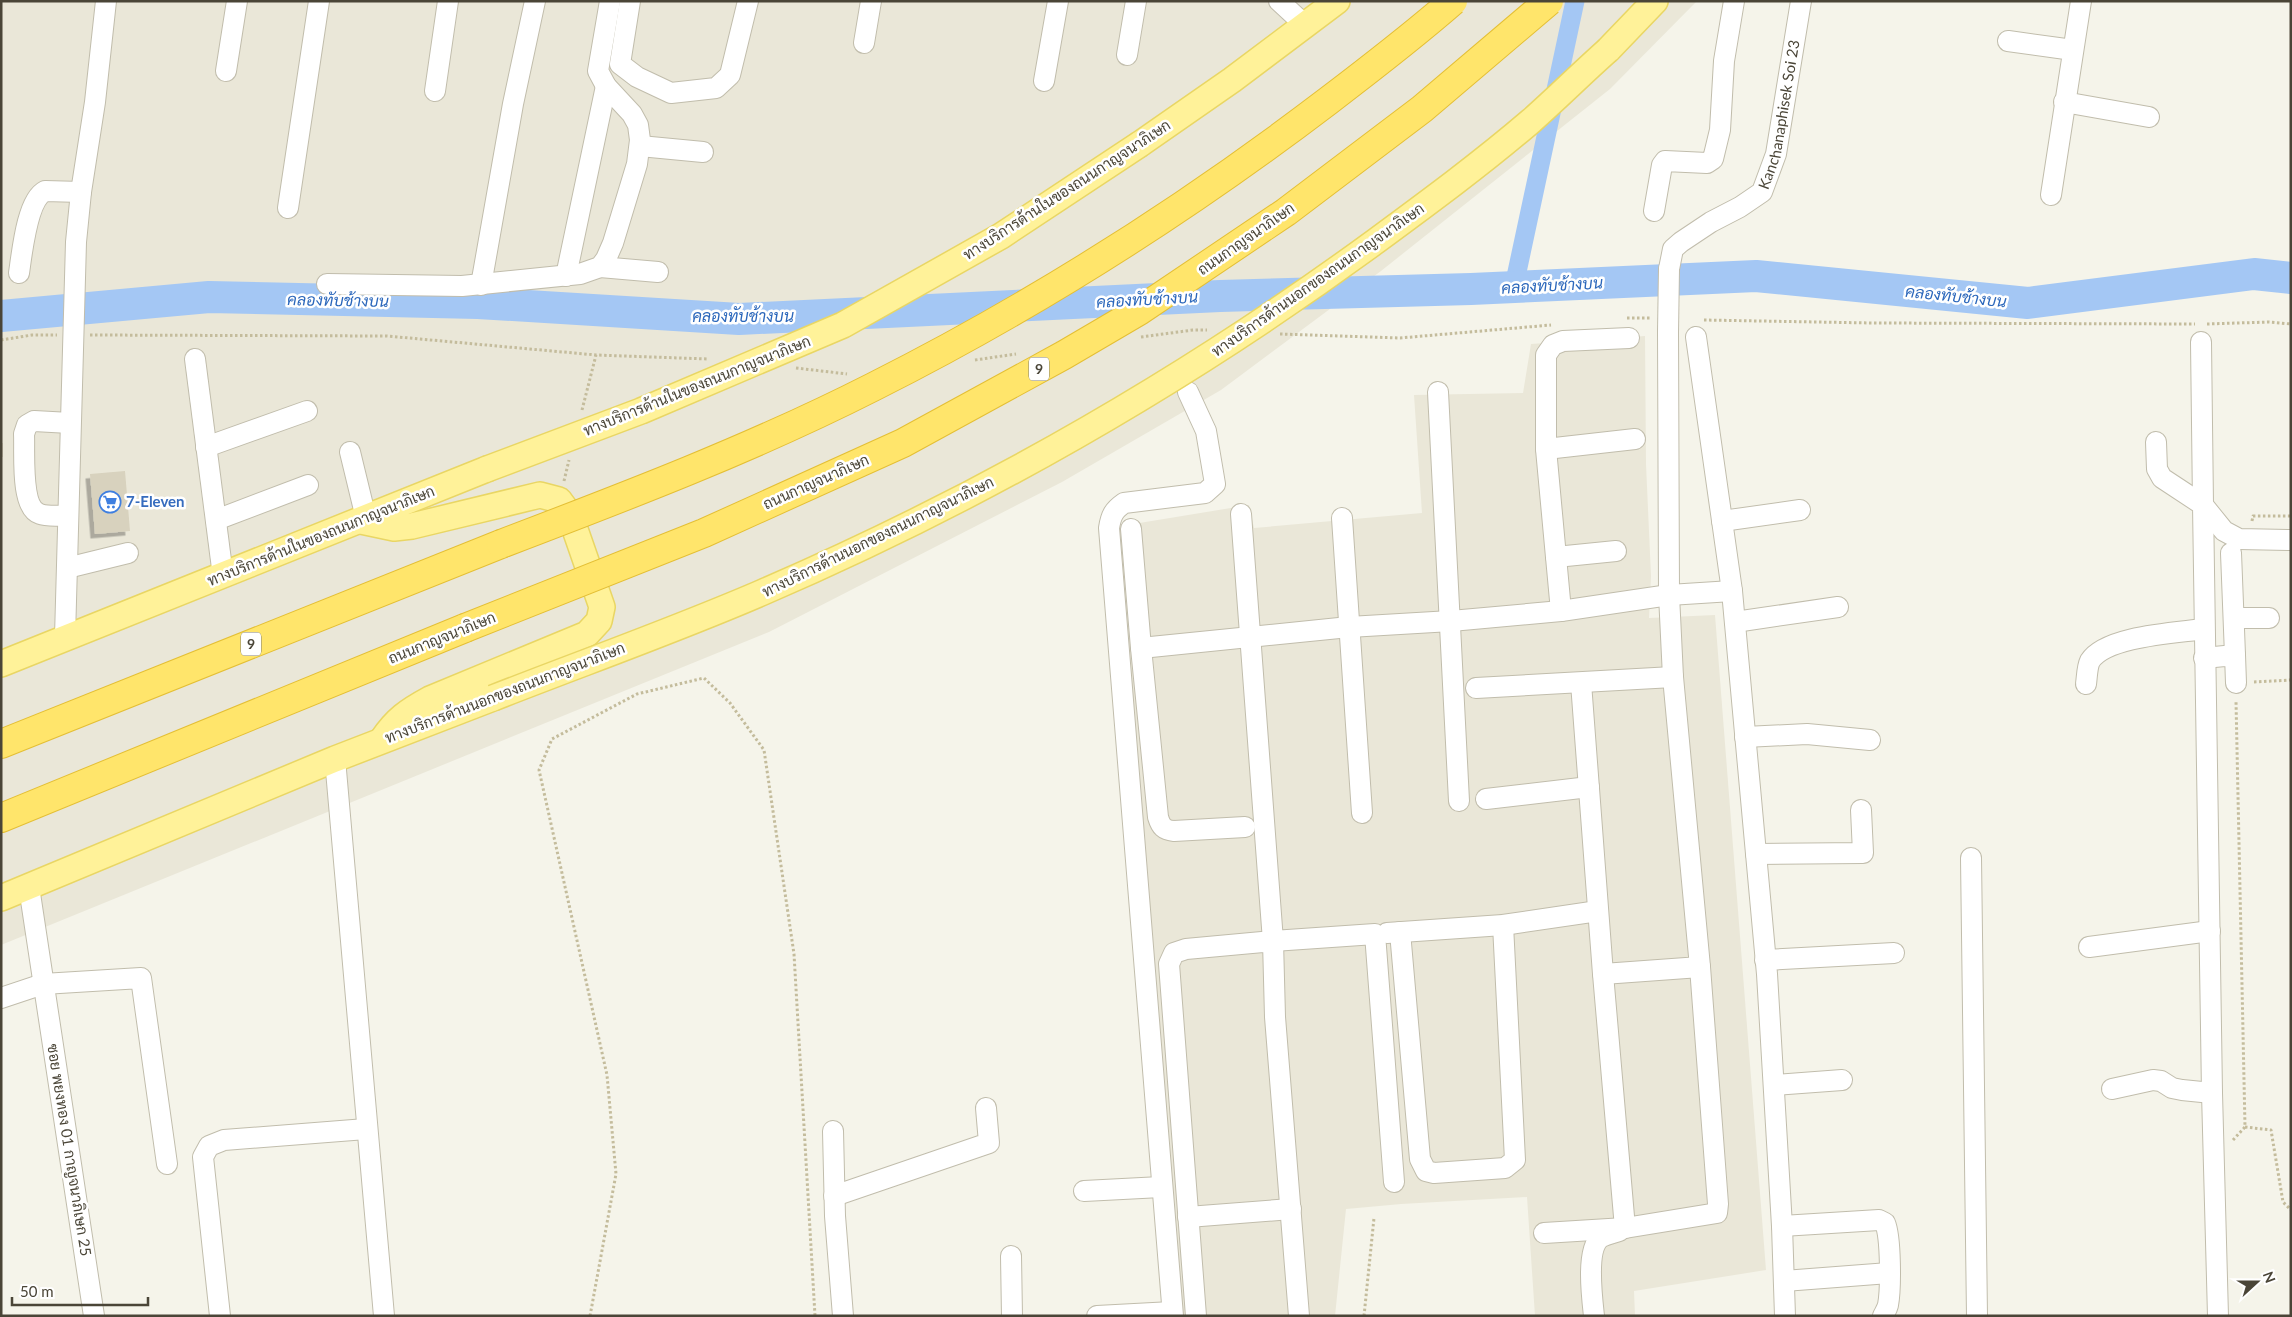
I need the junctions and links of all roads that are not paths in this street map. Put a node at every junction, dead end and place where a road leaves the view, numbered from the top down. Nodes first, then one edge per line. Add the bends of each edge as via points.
1 (106, 1) edge
2 (237, 1) edge
3 (319, 1) edge
4 (448, 1) edge
5 (534, 1) edge
6 (610, 1) edge
7 (630, 1) edge
8 (748, 1) edge
9 (871, 1) edge
10 (1058, 1) edge
11 (1136, 1) edge
12 (1279, 1) edge
13 (1337, 1) edge
14 (1453, 1) edge
15 (1549, 1) edge
16 (1655, 1) edge
17 (1734, 1) edge
18 (1800, 1) edge
19 (2082, 1) edge
20 (1306, 26) junction
21 (2008, 41) dead end
22 (864, 43) dead end
23 (2073, 50) junction
24 (1127, 55) dead end
25 (226, 70) dead end
26 (1044, 81) dead end
27 (606, 86) junction
28 (435, 91) dead end
29 (2064, 102) junction
30 (2149, 117) dead end
31 (640, 146) junction
32 (703, 152) dead end
33 (81, 192) junction
34 (2051, 195) dead end
35 (288, 208) dead end
36 (1654, 210) dead end
37 (600, 267) junction
38 (658, 272) dead end
39 (19, 273) dead end
40 (566, 276) junction
41 (327, 284) dead end
42 (481, 285) junction
43 (1695, 328) road end
44 (1629, 338) dead end
45 (2201, 342) dead end
46 (195, 359) dead end
47 (1188, 392) dead end
48 (1438, 392) dead end
49 (307, 411) dead end
50 (70, 422) junction
51 (1635, 439) dead end
52 (2156, 442) dead end
53 (206, 447) junction
54 (1546, 449) junction
55 (350, 452) dead end
56 (308, 484) dead end
57 (2202, 506) junction
58 (1800, 510) dead end
59 (1241, 514) dead end
60 (68, 516) junction
61 (1342, 518) dead end
62 (363, 519) junction
63 (216, 520) junction
64 (1722, 521) junction
65 (1131, 529) dead end
66 (2291, 540) edge
67 (1616, 551) dead end
68 (128, 553) dead end
69 (2231, 553) dead end
70 (1556, 557) junction
71 (67, 568) junction
72 (223, 576) junction
73 (1732, 591) junction
74 (1669, 594) junction
75 (1838, 606) dead end
76 (1561, 611) junction
77 (2234, 618) junction
78 (2269, 618) dead end
79 (1451, 622) junction
80 (1735, 622) junction
81 (1349, 627) junction
82 (2204, 629) junction
83 (65, 637) junction
84 (1252, 637) junction
85 (1141, 648) junction
86 (2235, 655) junction
87 (2204, 658) junction
88 (1, 664) edge
89 (1673, 677) junction
90 (2236, 682) road end
91 (1581, 683) junction
92 (2086, 684) dead end
93 (1476, 688) dead end
94 (1745, 737) junction
95 (382, 740) junction
96 (1870, 740) dead end
97 (1, 744) edge
98 (335, 760) junction
99 (1589, 787) junction
100 (1486, 799) dead end
101 (1459, 801) dead end
102 (1861, 810) dead end
103 (1362, 813) dead end
104 (1, 818) edge
105 (1245, 827) dead end
106 (1756, 854) junction
107 (1972, 858) dead end
108 (29, 887) junction
109 (1, 898) edge
110 (1598, 911) junction
111 (1503, 925) junction
112 (2210, 931) junction
113 (1400, 932) junction
114 (1375, 934) junction
115 (1273, 941) junction
116 (2089, 947) dead end
117 (1894, 953) dead end
118 (1765, 960) junction
119 (1700, 967) junction
120 (1603, 974) junction
121 (43, 984) junction
122 (1, 998) edge
123 (1842, 1080) dead end
124 (1774, 1085) junction
125 (2112, 1089) dead end
126 (2212, 1093) junction
127 (986, 1108) dead end
128 (366, 1129) junction
129 (833, 1130) dead end
130 (166, 1164) dead end
131 (1394, 1182) dead end
132 (1161, 1187) junction
133 (1084, 1191) dead end
134 (834, 1196) junction
135 (1291, 1209) junction
136 (1188, 1218) junction
137 (1782, 1226) junction
138 (1625, 1228) junction
139 (1544, 1232) dead end
140 (1011, 1256) dead end
141 (1889, 1273) junction
142 (1784, 1280) junction
143 (1172, 1314) edge
144 (94, 1316) edge
145 (220, 1316) edge
146 (384, 1316) edge
147 (843, 1316) edge
148 (1012, 1316) edge
149 (1097, 1316) edge
150 (1196, 1316) edge
151 (1299, 1316) edge
152 (1594, 1316) edge
153 (1786, 1316) edge
154 (1883, 1316) edge
155 (1977, 1316) edge
156 (2218, 1316) edge

1 - 33 street
2 - 25 street
3 - 35 street
4 - 28 street
5 - 42 street
6 - 27 street via 598,64
7 - 8 street via 620,64 637,77 671,93 716,88 730,75
9 - 22 street
10 - 26 street
11 - 24 street
12 - 20 street
13 - 20 main road, ทางบริการด้านในของถนนกาญจนาภิเษก
14 - 97 highway, 9, bridge via 1383,60 1249,161 1129,242 1031,301 874,387 677,476
15 - 104 highway, ถนนกาญจนาภิเษก / 9, bridge via 1422,109 1286,212 1146,306 1064,355 903,442 704,533
16 - 95 main road, ทางบริการด้านนอกของถนนกาญจนาภิเษก, bridge via 1608,50 1476,166 1317,284 1216,353 1042,457 886,536 760,594
17 - 36 street via 1724,61 1720,130 1713,159 1707,163 1665,161
18 - 74 street, Kanchanaphisek Soi 23, bridge via 1776,154 1762,192 1685,239 1674,249 1669,269 1664,325
19 - 23 street
20 - 62 main road, ทางบริการด้านในของถนนกาญจนาภิเษก, bridge via 1140,144 1001,236 843,325 641,411
21 - 23 street
23 - 29 street
27 - 31 street via 632,114 638,125
27 - 40 street
29 - 30 street
29 - 34 street
31 - 32 street
31 - 37 street via 613,243
33 - 39 street via 40,193 23,242
33 - 50 street via 74,277
37 - 38 street
37 - 40 street
40 - 42 street
41 - 42 street
43 - 64 street
44 - 54 street via 1563,341 1549,349 1546,354
45 - 57 street
46 - 53 street
47 - 132 street via 1206,431 1215,484 1205,492 1124,503 1111,516 1109,528
48 - 79 street
49 - 53 street
50 - 60 street
50 - 60 street via 34,421 27,425 24,434 27,498 32,509 40,514
51 - 54 street
52 - 57 street via 2157,469 2162,478
53 - 63 street
54 - 70 street
55 - 62 street
56 - 63 street
57 - 66 street via 2224,531 2238,538
57 - 82 street
58 - 64 street
59 - 84 street
60 - 71 street
61 - 81 street
62 - 72 main road, ทางบริการด้านในของถนนกาญจนาภิเษก
62 - 95 main road via 394,528 540,496 559,500 570,515 602,607 599,621 587,634 430,699 406,712
63 - 72 street
64 - 73 street
65 - 85 street
67 - 70 street
68 - 71 street
69 - 77 street
70 - 76 street
71 - 83 street
72 - 83 main road, ทางบริการด้านในของถนนกาญจนาภิเษก
73 - 74 street
73 - 80 street
74 - 76 street
74 - 89 street, Kanchanaphisek Soi 23
75 - 80 street
76 - 79 street
77 - 78 street
77 - 86 street
79 - 81 street
79 - 101 street
80 - 94 street
81 - 84 street
81 - 103 street
82 - 87 street
82 - 92 street via 2150,636 2102,650 2089,662
83 - 88 main road, ทางบริการด้านในของถนนกาญจนาภิเษก
84 - 85 street
84 - 115 street
85 - 105 street via 1160,826 1174,831
86 - 87 street
86 - 90 street
87 - 112 street
89 - 91 street
89 - 119 street, Kanchanaphisek Soi 23
91 - 93 street
91 - 99 street
94 - 96 street via 1807,734
94 - 106 street
95 - 98 main road, ทางบริการด้านนอกของถนนกาญจนาภิเษก
98 - 108 main road, ทางบริการด้านนอกของถนนกาญจนาภิเษก
98 - 128 street
99 - 100 street
99 - 110 street
102 - 106 street via 1863,853
106 - 118 street
107 - 155 street
108 - 109 main road, ทางบริการด้านนอกของถนนกาญจนาภิเษก
108 - 121 street, ซอย พยงทอง 01 กาญจนาภิเษก 25
110 - 111 street
110 - 120 street
111 - 113 street
111 - 113 street via 1515,1160 1505,1168 1434,1173 1426,1171 1420,1159
112 - 116 street
112 - 126 street
113 - 114 street
114 - 115 street
114 - 131 street
115 - 135 street via 1275,1017
115 - 136 street via 1186,949 1174,953 1169,964
117 - 118 street
118 - 124 street
119 - 120 street
119 - 138 street, Kanchanaphisek Soi 23 via 1718,1210 1714,1214
120 - 138 street
121 - 122 street
121 - 130 street via 141,978
121 - 144 street, ซอย พยงทอง 01 กาญจนาภิเษก 25
123 - 124 street
124 - 137 street
125 - 126 street via 2153,1080 2172,1088
126 - 156 street
127 - 134 street via 989,1143
128 - 145 street via 224,1140 209,1146 203,1157
128 - 146 street
129 - 134 street
132 - 133 street
132 - 143 street
134 - 147 street
135 - 136 street
135 - 151 street
136 - 150 street
137 - 141 street via 1879,1220 1888,1229
137 - 142 street
138 - 139 street
138 - 152 street via 1600,1238 1594,1248
140 - 148 street
141 - 142 street
141 - 154 street via 1888,1307
142 - 153 street
143 - 149 street

